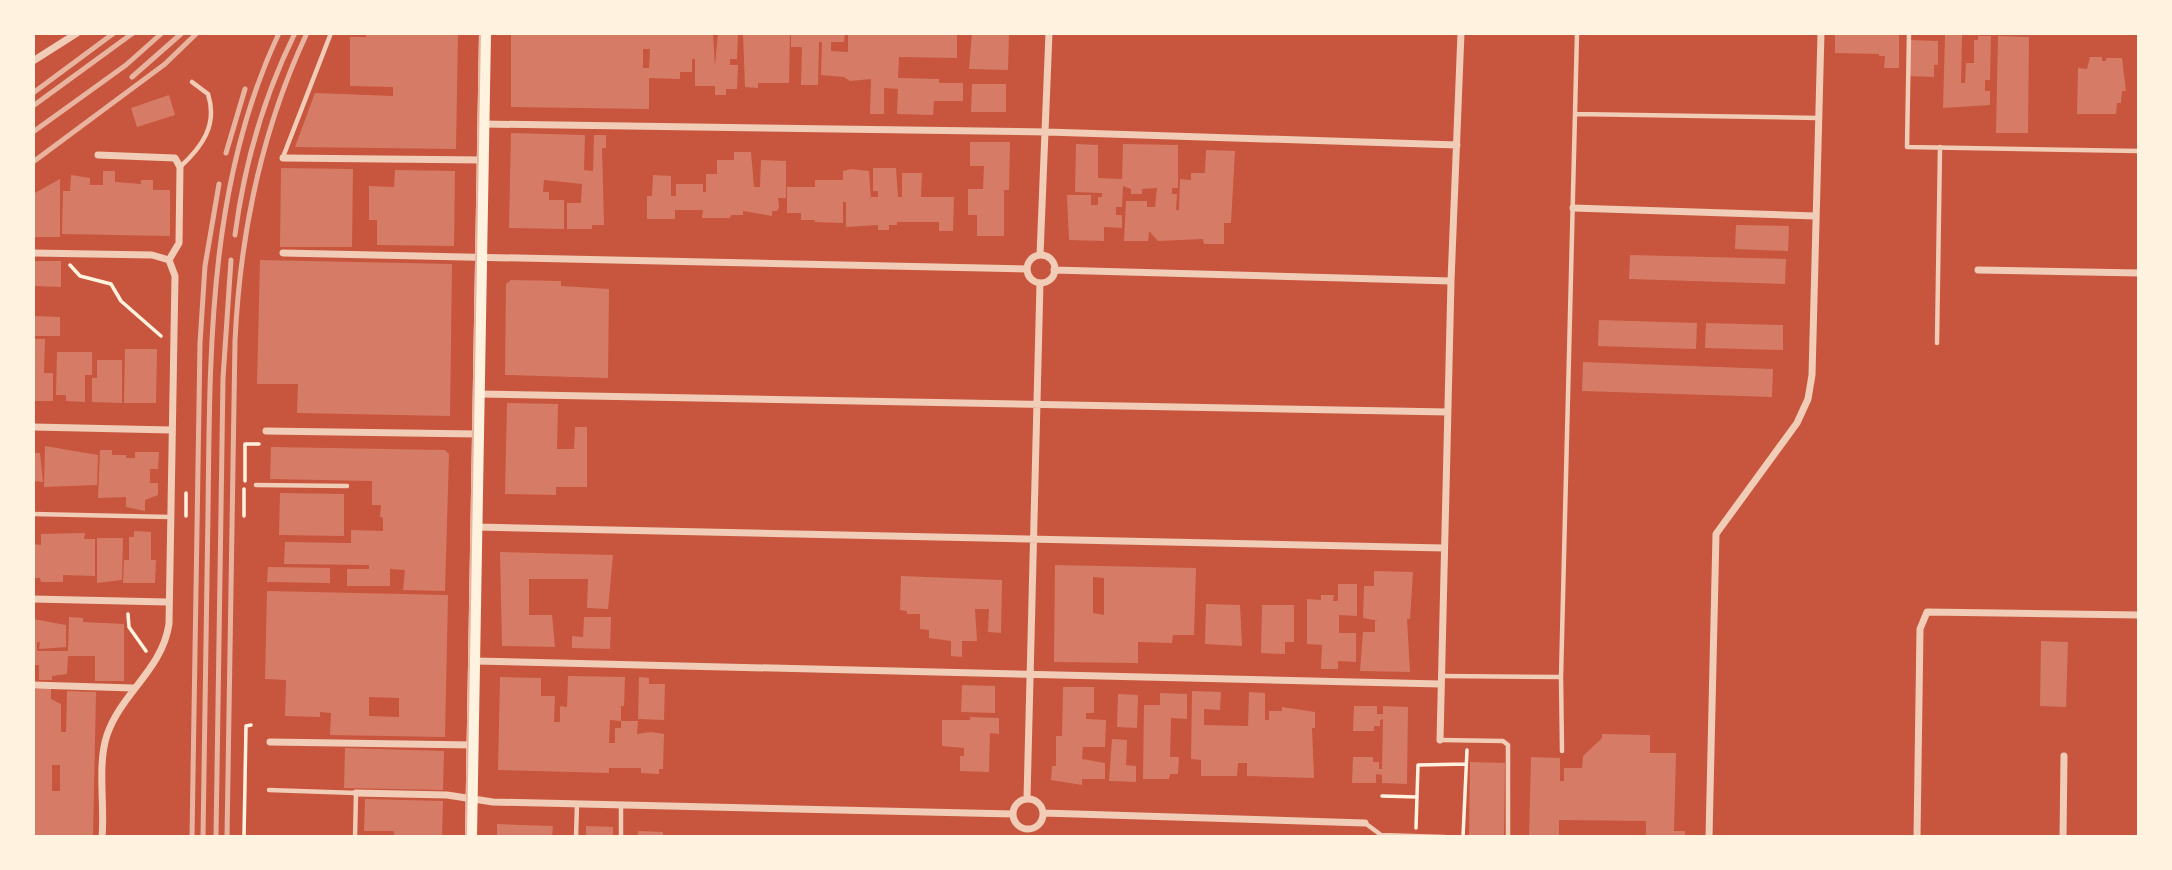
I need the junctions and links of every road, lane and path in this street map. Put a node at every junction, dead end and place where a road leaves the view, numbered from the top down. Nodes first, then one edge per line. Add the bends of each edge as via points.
1 (77, 33) edge
2 (331, 33) edge
3 (485, 33) edge
4 (1049, 33) edge
5 (1461, 33) edge
6 (1577, 33) edge
7 (1821, 33) edge
8 (1909, 33) edge
9 (33, 61) edge
10 (192, 82) dead end
11 (1575, 114) junction
12 (1818, 118) junction
13 (483, 124) junction
14 (1047, 132) junction
15 (1457, 145) junction
16 (1940, 147) junction
17 (2139, 151) edge
18 (98, 155) dead end
19 (283, 158) joint
20 (483, 160) junction
21 (180, 167) junction
22 (1573, 208) junction
23 (1815, 216) junction
24 (33, 253) edge
25 (283, 253) dead end
26 (1040, 255) junction
27 (481, 256) junction
28 (64, 258) dead end
29 (170, 260) junction
30 (1027, 269) junction
31 (1054, 270) junction
32 (1978, 270) dead end
33 (2139, 273) edge
34 (1451, 281) junction
35 (1040, 283) junction
36 (161, 336) dead end
37 (1937, 343) dead end
38 (478, 394) junction
39 (1038, 403) junction
40 (1448, 412) junction
41 (33, 427) edge
42 (171, 430) junction
43 (265, 431) dead end
44 (477, 434) junction
45 (259, 444) dead end
46 (257, 485) dead end
47 (347, 486) dead end
48 (33, 514) edge
49 (244, 516) dead end
50 (170, 517) junction
51 (476, 527) junction
52 (1035, 538) junction
53 (1444, 548) junction
54 (33, 599) edge
55 (167, 602) junction
56 (128, 614) dead end
57 (2139, 615) edge
58 (158, 660) junction
59 (474, 661) junction
60 (1031, 672) junction
61 (1561, 677) junction
62 (1440, 680) junction
63 (33, 685) edge
64 (133, 688) junction
65 (251, 725) dead end
66 (1440, 740) joint
67 (1467, 740) junction
68 (270, 742) dead end
69 (473, 745) junction
70 (1562, 751) dead end
71 (2064, 756) dead end
72 (1466, 764) junction
73 (269, 790) dead end
74 (356, 793) junction
75 (1382, 796) dead end
76 (1417, 797) junction
77 (1027, 798) junction
78 (472, 799) junction
79 (577, 803) junction
80 (621, 804) junction
81 (1043, 813) junction
82 (1013, 814) junction
83 (1365, 823) joint
84 (1028, 833) edge
85 (1416, 836) edge
86 (102, 837) edge
87 (244, 837) edge
88 (355, 837) edge
89 (471, 837) edge
90 (576, 837) edge
91 (621, 837) edge
92 (1445, 837) edge
93 (1463, 837) edge
94 (1508, 837) edge
95 (1709, 837) edge
96 (1917, 837) edge
97 (2063, 837) edge

1 - 9 street
2 - 19 lane
3 - 13 main road
4 - 14 street
5 - 15 street
6 - 11 lane
7 - 12 street
8 - 16 lane via 1907,147
10 - 21 lane via 208,94 210,123 203,143
11 - 12 lane
11 - 22 lane
12 - 23 street
13 - 14 street
13 - 20 main road
14 - 15 street
14 - 26 street
15 - 34 street
16 - 17 lane
16 - 37 lane
18 - 21 street via 175,158
19 - 20 street
20 - 27 main road
21 - 29 street via 179,243
22 - 23 street
22 - 61 lane
23 - 95 street via 1808,399 1797,423 1716,534
24 - 29 street via 152,255
25 - 27 street
26 - 30 street
26 - 31 street via 1049,258
27 - 30 street
27 - 38 main road
28 - 36 path via 80,276 111,284 121,301
29 - 42 street via 175,276
30 - 35 street
31 - 34 street
31 - 35 street
32 - 33 street
34 - 40 street
35 - 39 street
38 - 39 street
38 - 44 main road
39 - 40 street
39 - 52 street
40 - 53 street
41 - 42 street
42 - 50 street
43 - 44 street
44 - 51 main road
45 - 49 path via 245,444
46 - 47 lane
48 - 50 lane
50 - 55 street
51 - 52 street
51 - 59 main road
52 - 53 street
52 - 60 street
53 - 62 street
54 - 55 street
55 - 58 street via 167,638
56 - 58 path via 135,639
57 - 96 street via 1927,612 1920,629
58 - 64 street
59 - 60 street
59 - 69 main road
60 - 62 street
60 - 77 street
61 - 62 lane
61 - 70 lane
62 - 66 street
63 - 64 street
64 - 86 street via 106,737
65 - 87 path via 246,726
66 - 67 lane
67 - 72 path
67 - 94 lane via 1503,741 1509,747
68 - 69 street
69 - 78 main road
71 - 97 street
72 - 76 path via 1418,765
72 - 93 path
73 - 74 lane
74 - 78 street
74 - 88 lane
75 - 76 path
76 - 85 path
77 - 81 street via 1036,801
77 - 82 street via 1019,801
78 - 79 street
78 - 89 main road
79 - 80 street
79 - 90 lane
80 - 82 street
80 - 91 lane
81 - 83 street
81 - 84 street
82 - 84 street
83 - 85 lane via 1381,835
85 - 92 lane

